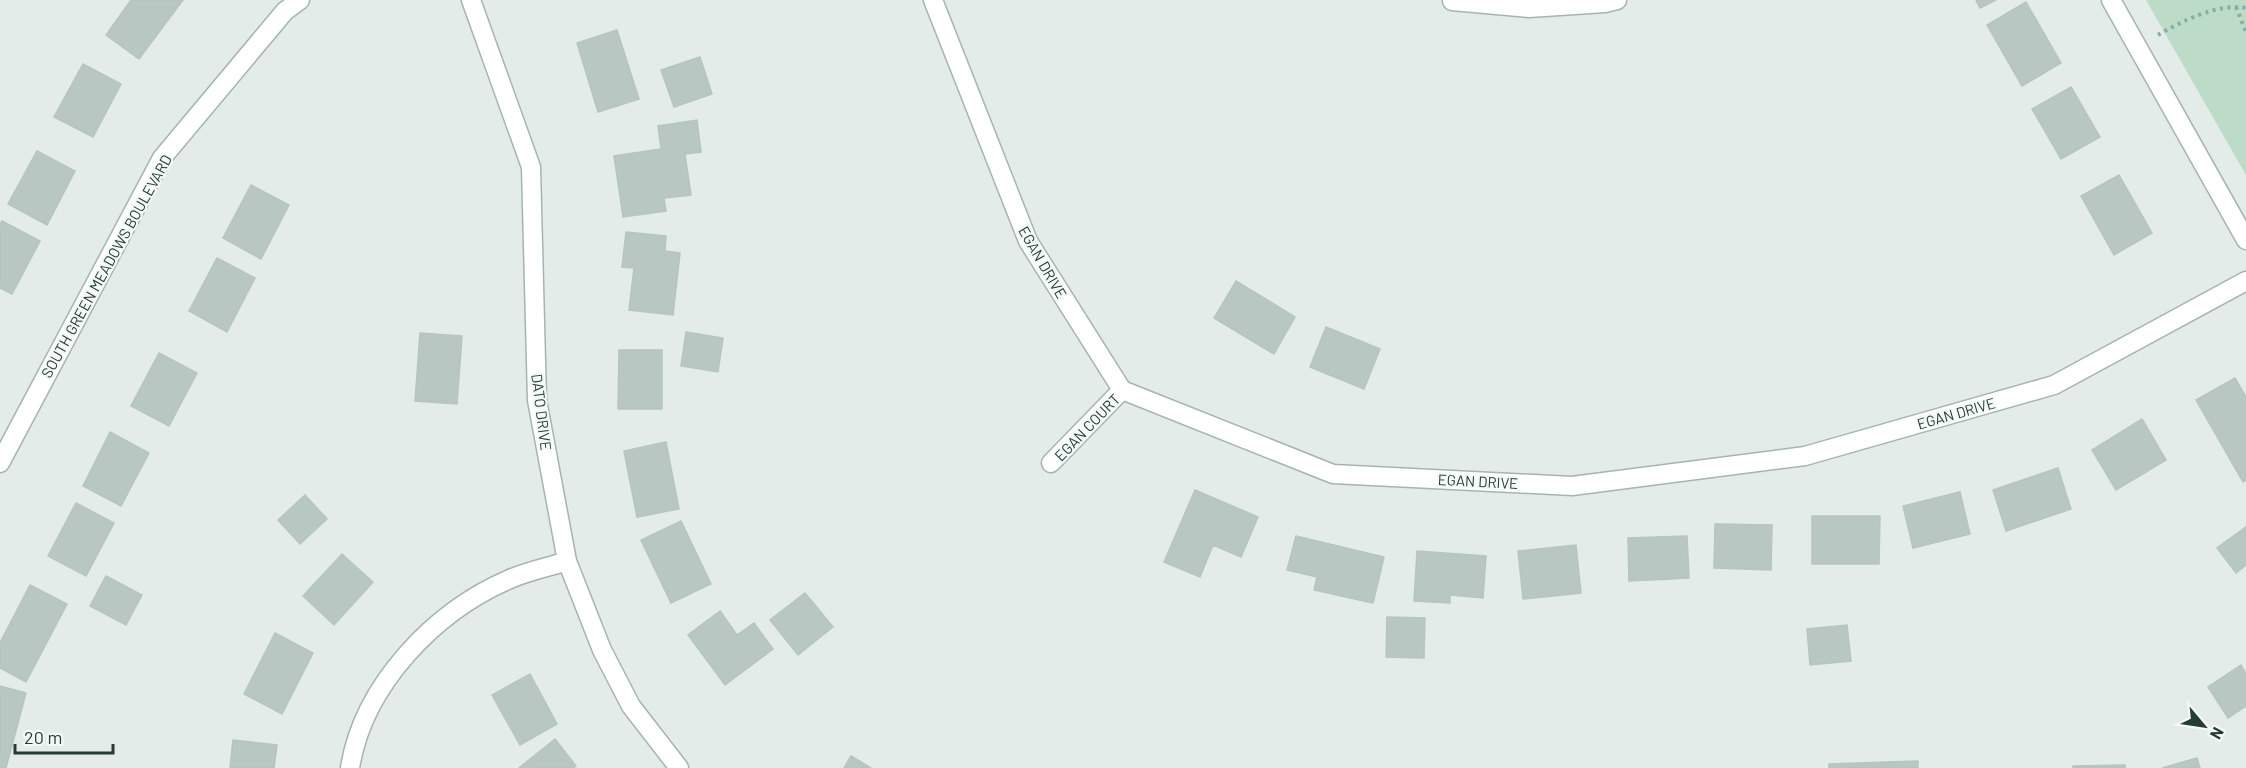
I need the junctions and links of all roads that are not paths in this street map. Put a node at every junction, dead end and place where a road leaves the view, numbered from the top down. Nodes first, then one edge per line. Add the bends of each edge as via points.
1 (300, 0) edge
2 (471, 0) edge
3 (933, 0) edge
4 (1617, 0) edge
5 (2111, 0) edge
6 (1452, 1) edge
7 (2246, 240) edge
8 (2246, 280) edge
9 (1122, 390) junction
10 (0, 463) edge
11 (1052, 464) dead end
12 (567, 561) junction
13 (350, 768) edge
14 (679, 768) edge

1 - 10 street, SOUTH GREEN MEADOWS BOULEVARD via 285,11 162,158
2 - 12 street, DATO DRIVE via 531,167 537,400
3 - 9 street, EGAN DRIVE via 1028,241
4 - 6 street via 1528,8
5 - 7 street
8 - 9 street, EGAN DRIVE via 2054,385 1805,456 1572,486 1333,474
9 - 11 street, EGAN COURT
12 - 13 street via 510,579 447,614 384,685 366,714
12 - 14 street, DATO DRIVE via 602,650 626,697

